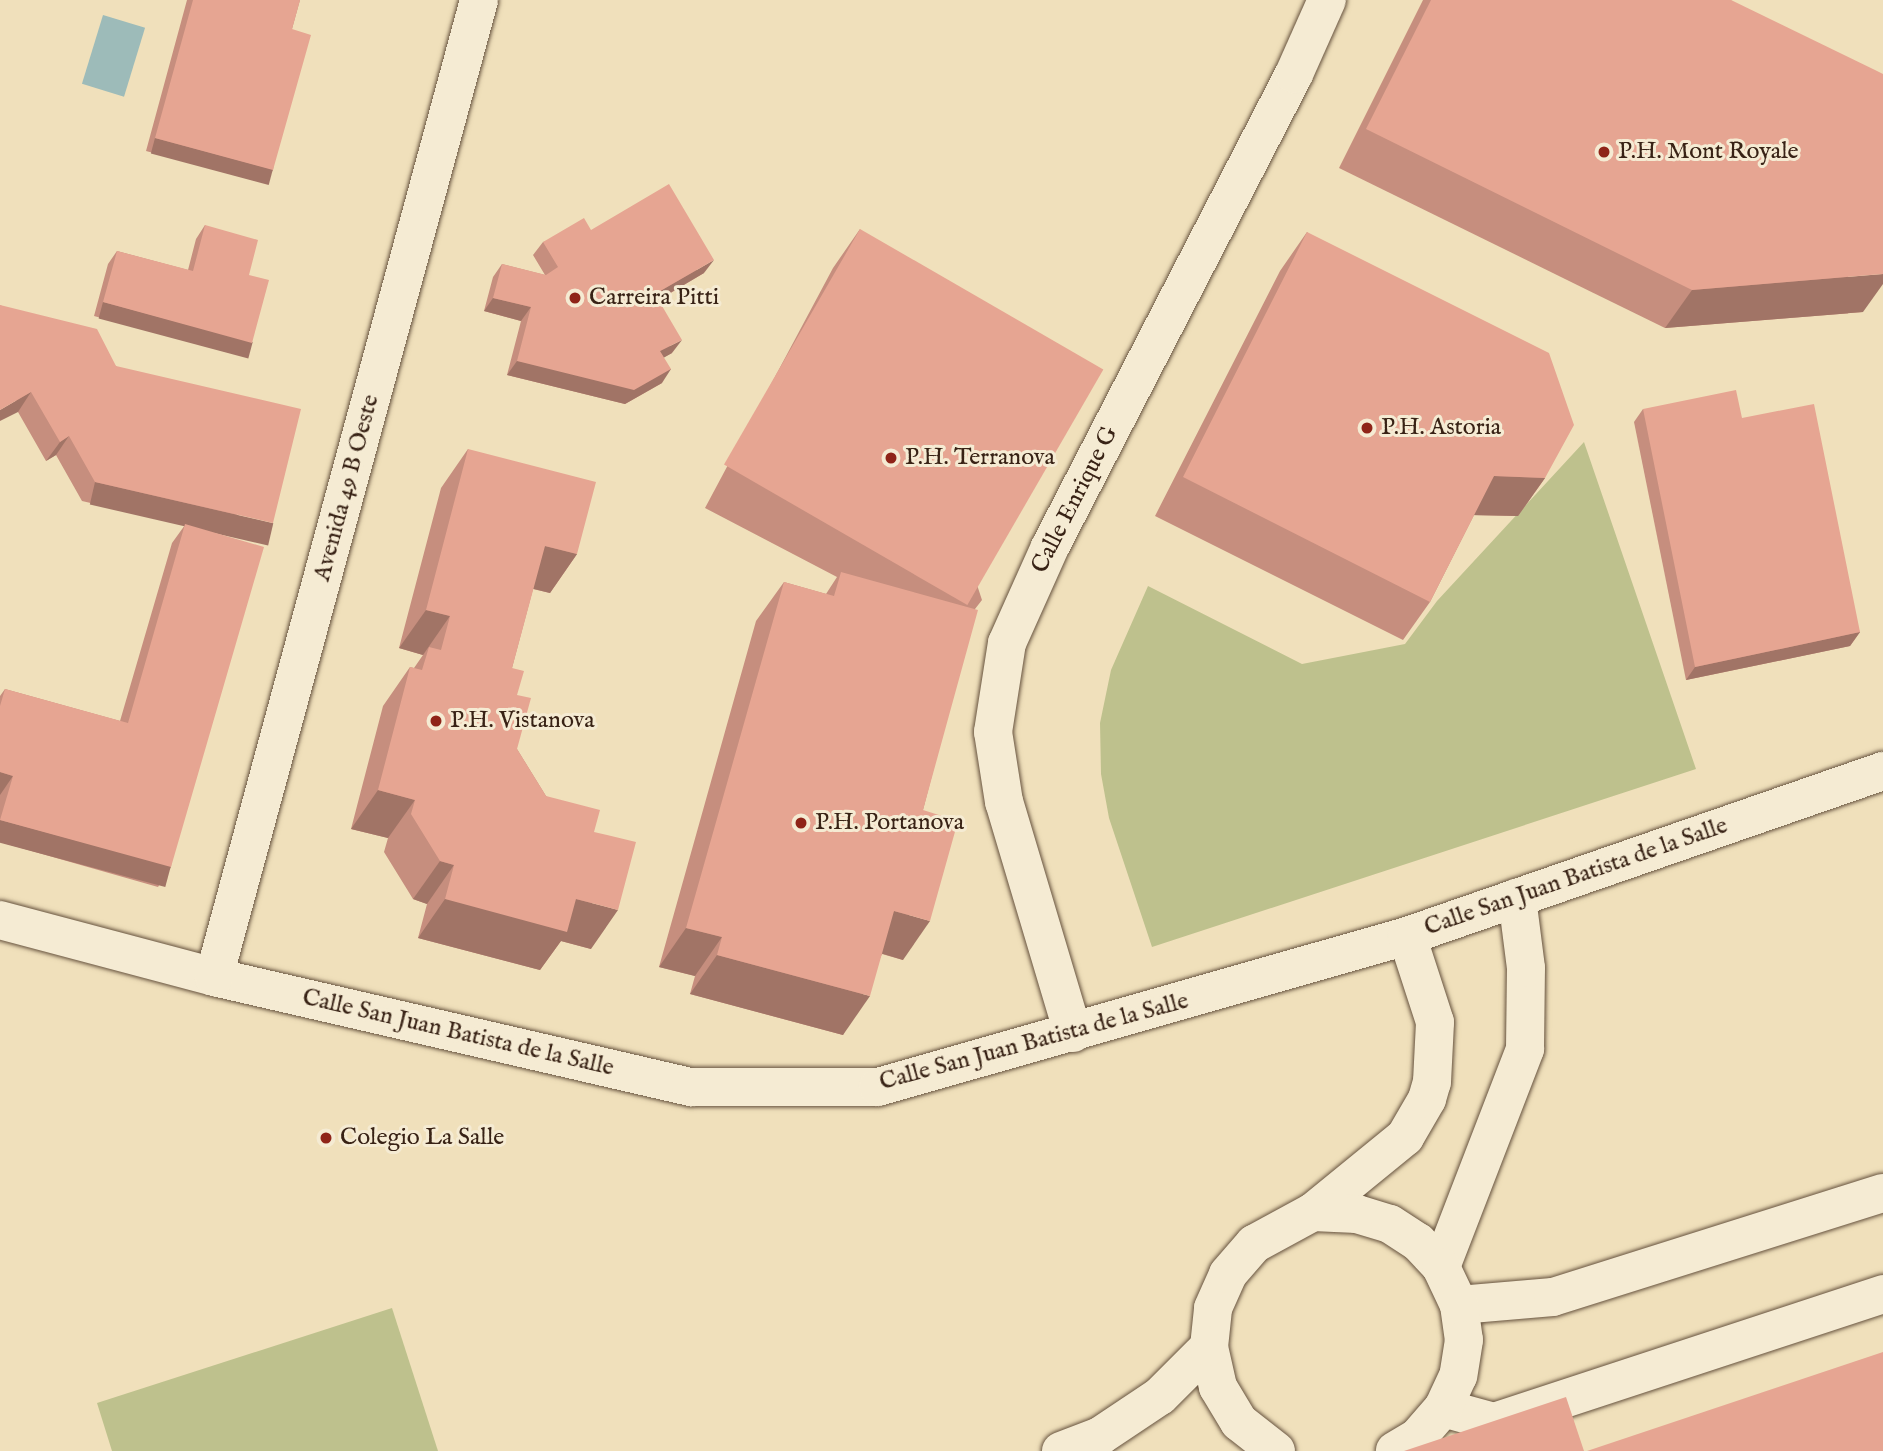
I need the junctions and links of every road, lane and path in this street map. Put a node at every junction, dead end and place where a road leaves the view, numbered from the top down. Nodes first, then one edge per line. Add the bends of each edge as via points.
1 (479, 0) edge
2 (1327, 0) edge
3 (1883, 771) edge
4 (1517, 898) junction
5 (0, 920) edge
6 (1407, 936) junction
7 (214, 977) junction
8 (1073, 1033) junction
9 (1883, 1193) edge
10 (1313, 1212) junction
11 (1441, 1266) junction
12 (1883, 1294) edge
13 (1459, 1306) junction
14 (1209, 1347) junction
15 (1443, 1408) junction
16 (1271, 1450) edge
17 (1060, 1451) edge
18 (1395, 1451) edge

1 - 7 street, Avenida 49 B Oeste
2 - 8 street, Calle Enrique G via 1294,74 1050,547 1007,643 993,732 1004,802
3 - 4 street, Calle San Juan Batista de la Salle
4 - 6 street, Calle San Juan Batista de la Salle
4 - 11 street via 1526,968 1525,1049
5 - 7 street, Calle San Juan Batista de la Salle
6 - 8 street, Calle San Juan Batista de la Salle
6 - 10 street via 1435,1022 1433,1082 1405,1137
7 - 8 street, Calle San Juan Batista de la Salle via 691,1087 878,1087
9 - 13 street via 1553,1297
10 - 11 street via 1357,1214 1390,1224 1418,1242
10 - 14 street via 1254,1244 1228,1274 1213,1308
11 - 13 street
12 - 15 street via 1494,1422
13 - 15 street via 1464,1340 1458,1376
14 - 16 street via 1225,1399 1239,1422
14 - 17 street via 1160,1396 1100,1436
15 - 18 street via 1418,1437

